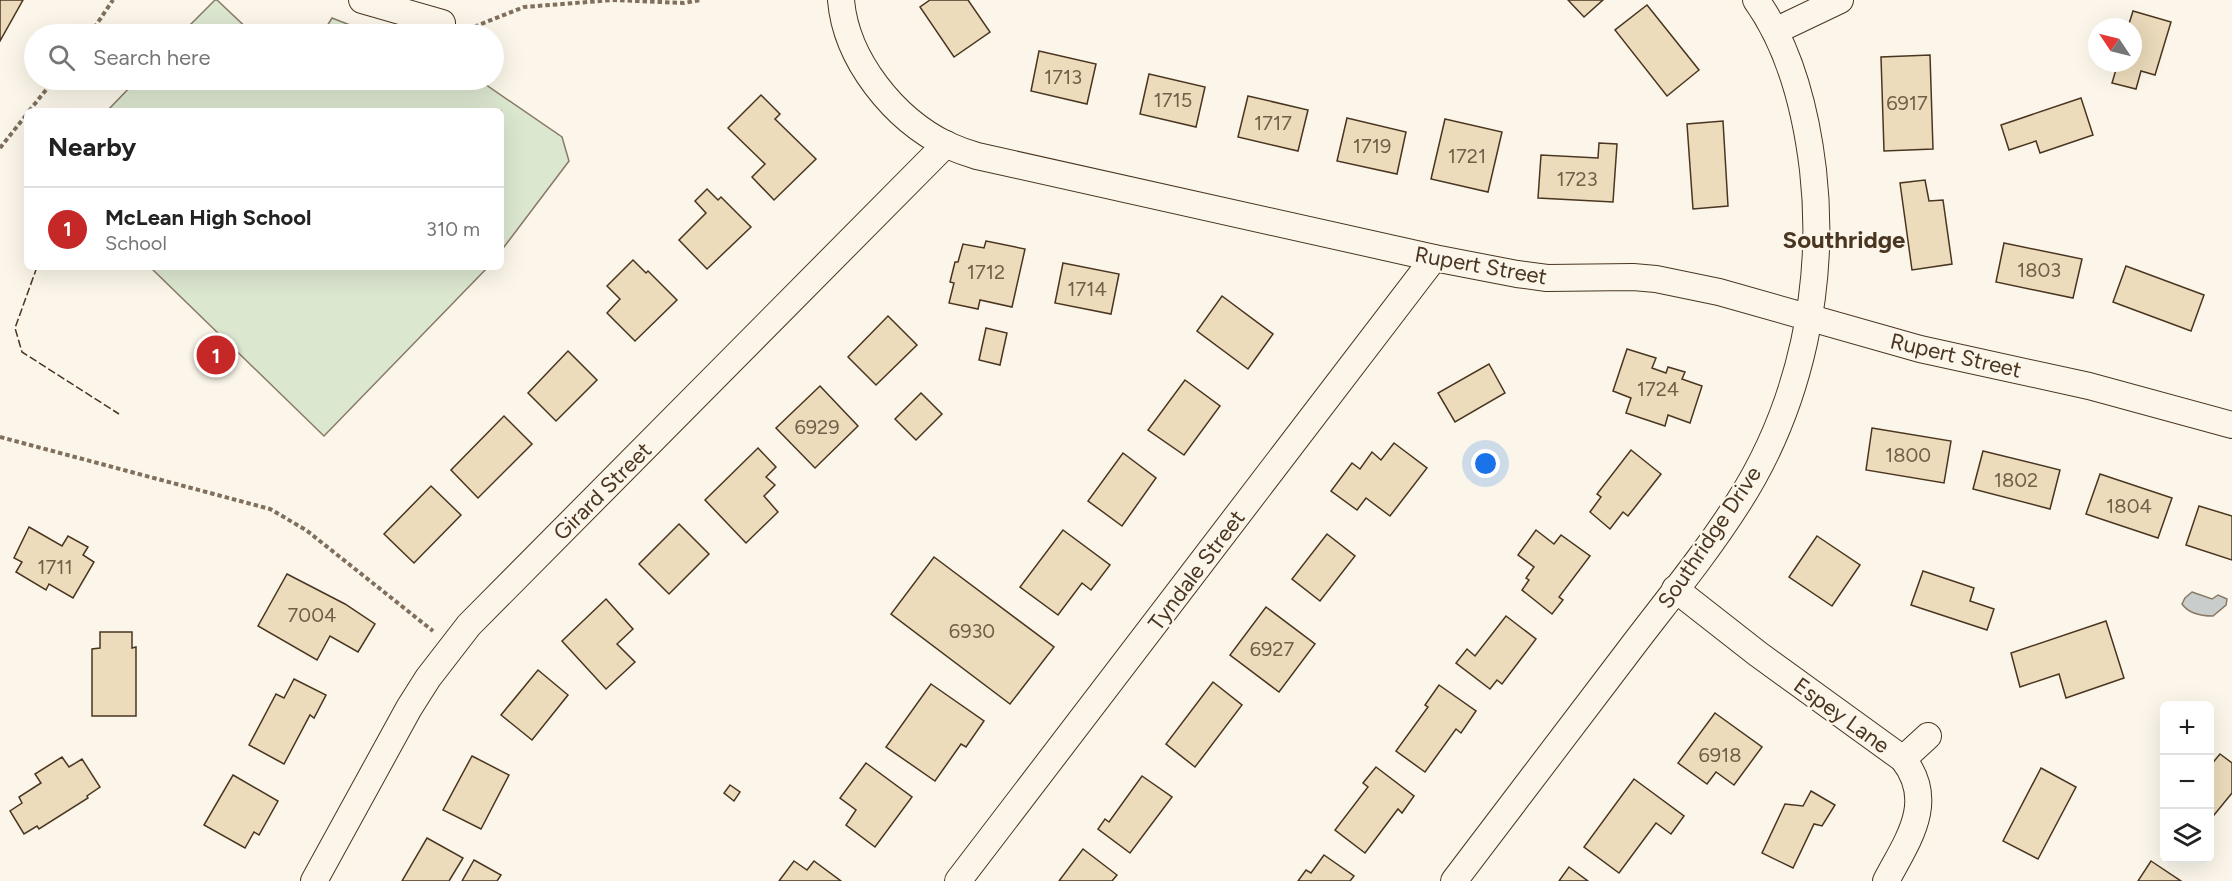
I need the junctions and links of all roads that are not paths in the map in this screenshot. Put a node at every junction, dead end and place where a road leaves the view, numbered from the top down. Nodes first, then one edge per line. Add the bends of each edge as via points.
1 (362, 0) edge
2 (841, 0) edge
3 (1756, 0) edge
4 (1840, 0) edge
5 (442, 23) road end
6 (1775, 31) junction
7 (946, 144) junction
8 (1434, 258) junction
9 (1809, 318) junction
10 (2232, 425) edge
11 (1675, 589) junction
12 (1928, 736) dead end
13 (1903, 759) junction
14 (314, 881) edge
15 (958, 881) edge
16 (1454, 881) edge
17 (1886, 881) edge

1 - 5 street
2 - 7 street, Rupert Street via 851,40 868,74 891,103
3 - 6 street, Southridge Drive
4 - 6 street
6 - 9 street, Southridge Drive via 1797,85 1810,141 1816,200 1816,260
7 - 8 street, Rupert Street via 977,156
7 - 14 street, Girard Street via 477,616 409,708
8 - 9 street, Rupert Street via 1547,278 1656,279
8 - 15 street, Tyndale Street
9 - 10 street, Rupert Street
9 - 11 street, Southridge Drive via 1790,394 1767,450 1738,502
11 - 13 street, Espey Lane
11 - 16 street, Southridge Drive
12 - 13 street
13 - 17 street, Espey Lane via 1917,784 1919,802 1915,825

